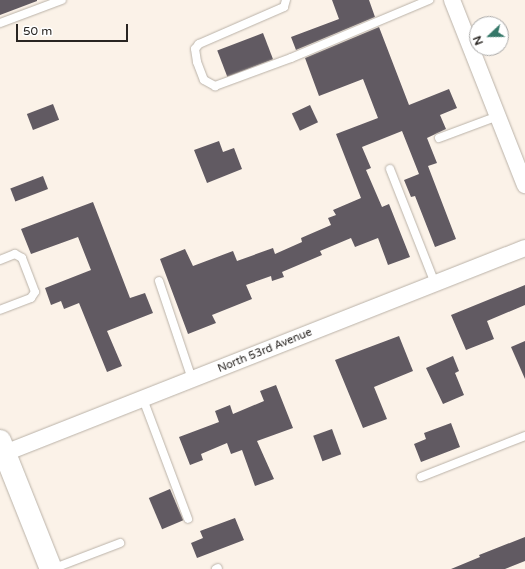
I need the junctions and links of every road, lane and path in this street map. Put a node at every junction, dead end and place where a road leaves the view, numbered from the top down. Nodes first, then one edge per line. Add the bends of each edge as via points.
1 (62, 0) edge
2 (286, 0) edge
3 (429, 0) edge
4 (452, 0) edge
5 (0, 23) edge
6 (498, 116) junction
7 (439, 138) dead end
8 (390, 169) dead end
9 (525, 185) edge
10 (525, 248) edge
11 (0, 260) edge
12 (159, 281) dead end
13 (435, 283) junction
14 (0, 310) edge
15 (192, 379) junction
16 (143, 399) junction
17 (525, 436) edge
18 (4, 460) edge
19 (421, 477) dead end
20 (188, 519) dead end
21 (120, 543) dead end
22 (51, 569) edge

1 - 5 lane
2 - 3 lane via 284,6 199,44 196,49 197,62 204,80 215,86 291,58
4 - 6 street
6 - 7 lane
6 - 9 street
8 - 13 lane
10 - 13 street, North 53rd Avenue
11 - 14 lane via 15,254 22,258 35,292 31,298
12 - 15 lane
13 - 15 street, North 53rd Avenue
15 - 16 street, North 53rd Avenue
16 - 18 street, North 53rd Avenue
16 - 20 lane
17 - 19 lane
18 - 22 street
21 - 22 lane

